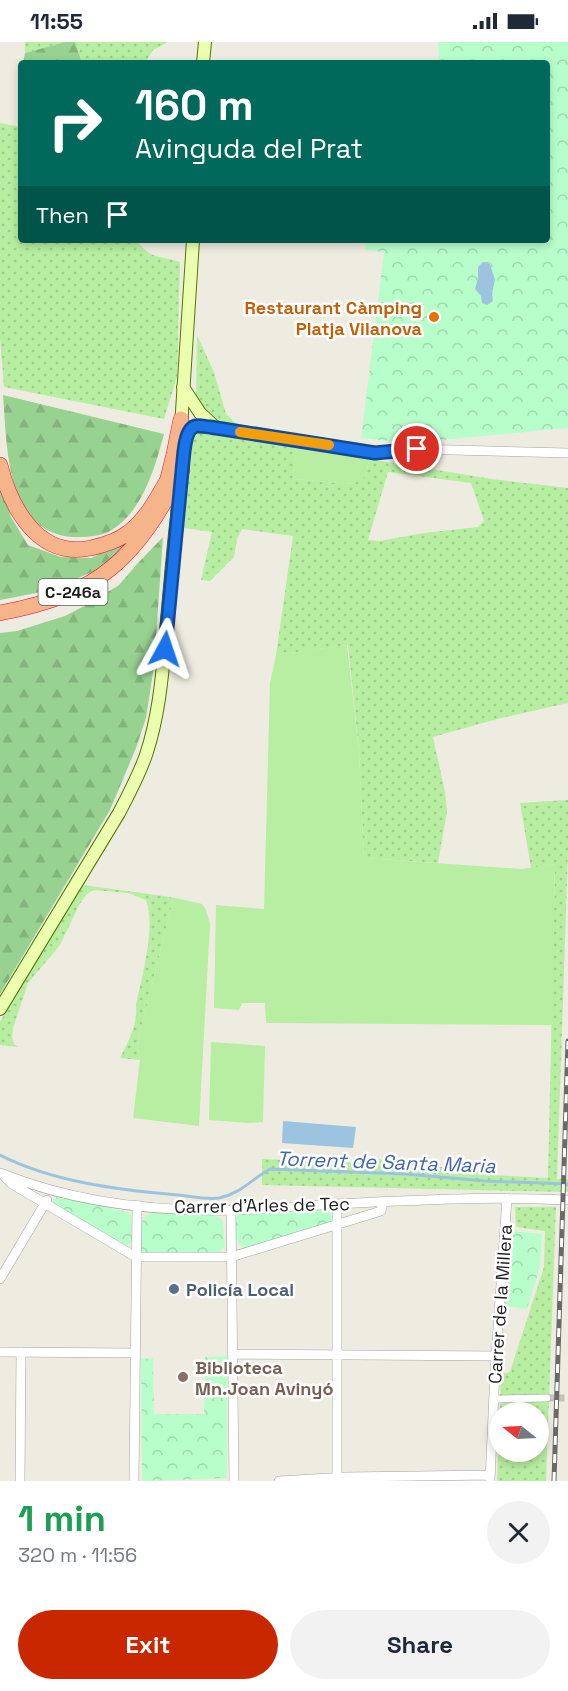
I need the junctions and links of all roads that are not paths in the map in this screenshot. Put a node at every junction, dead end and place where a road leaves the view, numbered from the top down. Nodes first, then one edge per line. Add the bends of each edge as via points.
1 (205, 42) edge
2 (203, 60) edge
3 (193, 243) edge
4 (183, 387) junction
5 (200, 413) junction
6 (181, 415) junction
7 (214, 428) junction
8 (568, 453) edge
9 (0, 465) edge
10 (182, 466) junction
11 (167, 481) junction
12 (160, 510) junction
13 (0, 613) edge
14 (0, 1009) edge
15 (1, 1174) edge
16 (52, 1190) junction
17 (507, 1198) junction
18 (568, 1200) edge
19 (383, 1202) junction
20 (46, 1203) junction
21 (337, 1204) junction
22 (137, 1206) junction
23 (231, 1210) junction
24 (337, 1224) junction
25 (136, 1257) junction
26 (231, 1257) junction
27 (0, 1279) edge
28 (0, 1352) edge
29 (21, 1352) junction
30 (135, 1353) junction
31 (233, 1354) junction
32 (337, 1355) junction
33 (496, 1356) junction
34 (547, 1398) tunnel mouth
35 (498, 1399) dead end
36 (490, 1478) edge
37 (337, 1479) edge
38 (20, 1481) edge
39 (134, 1481) edge
40 (234, 1481) edge
41 (279, 1481) edge

1 - 2 main road
3 - 4 main road, C-246a
4 - 5 main road
4 - 6 main road, C-246a
5 - 6 main road via 195,410
5 - 7 main road
6 - 7 main road
6 - 10 main road
6 - 11 highway, C-246a
7 - 8 street via 375,453 417,449
7 - 10 main road via 196,426 188,432
9 - 11 highway via 24,520 58,547 79,550 105,545 128,533 148,512
10 - 12 highway
10 - 14 main road via 162,672 146,755 119,813
11 - 12 highway, C-246a
12 - 13 highway, C-246a via 135,547 102,576 54,599
15 - 16 street, Carrer d'Arles de Tec
15 - 20 street, Carrer d'Arles de Tec
16 - 20 street
16 - 22 street, Carrer d'Arles de Tec
17 - 18 street, Carrer d'Arles de Tec
17 - 19 street, Carrer d'Arles de Tec
17 - 33 street, Carrer de la Millera
19 - 21 street, Carrer d'Arles de Tec
19 - 24 street, Carrer d'Arles de Tec via 381,1211
20 - 25 street, Carrer d'Arles de Tec
20 - 27 street
21 - 23 street, Carrer d'Arles de Tec
21 - 24 street
22 - 23 street, Carrer d'Arles de Tec
22 - 25 street
23 - 26 street
24 - 26 street, Carrer d'Arles de Tec
24 - 32 street
25 - 26 street, Carrer d'Arles de Tec
25 - 30 street
26 - 31 street
28 - 29 street
29 - 30 street
29 - 38 street
30 - 39 street
31 - 32 street
31 - 40 street
32 - 33 street
32 - 37 street
33 - 36 street, Carrer de la Millera
34 - 35 street
36 - 37 street
37 - 41 street

